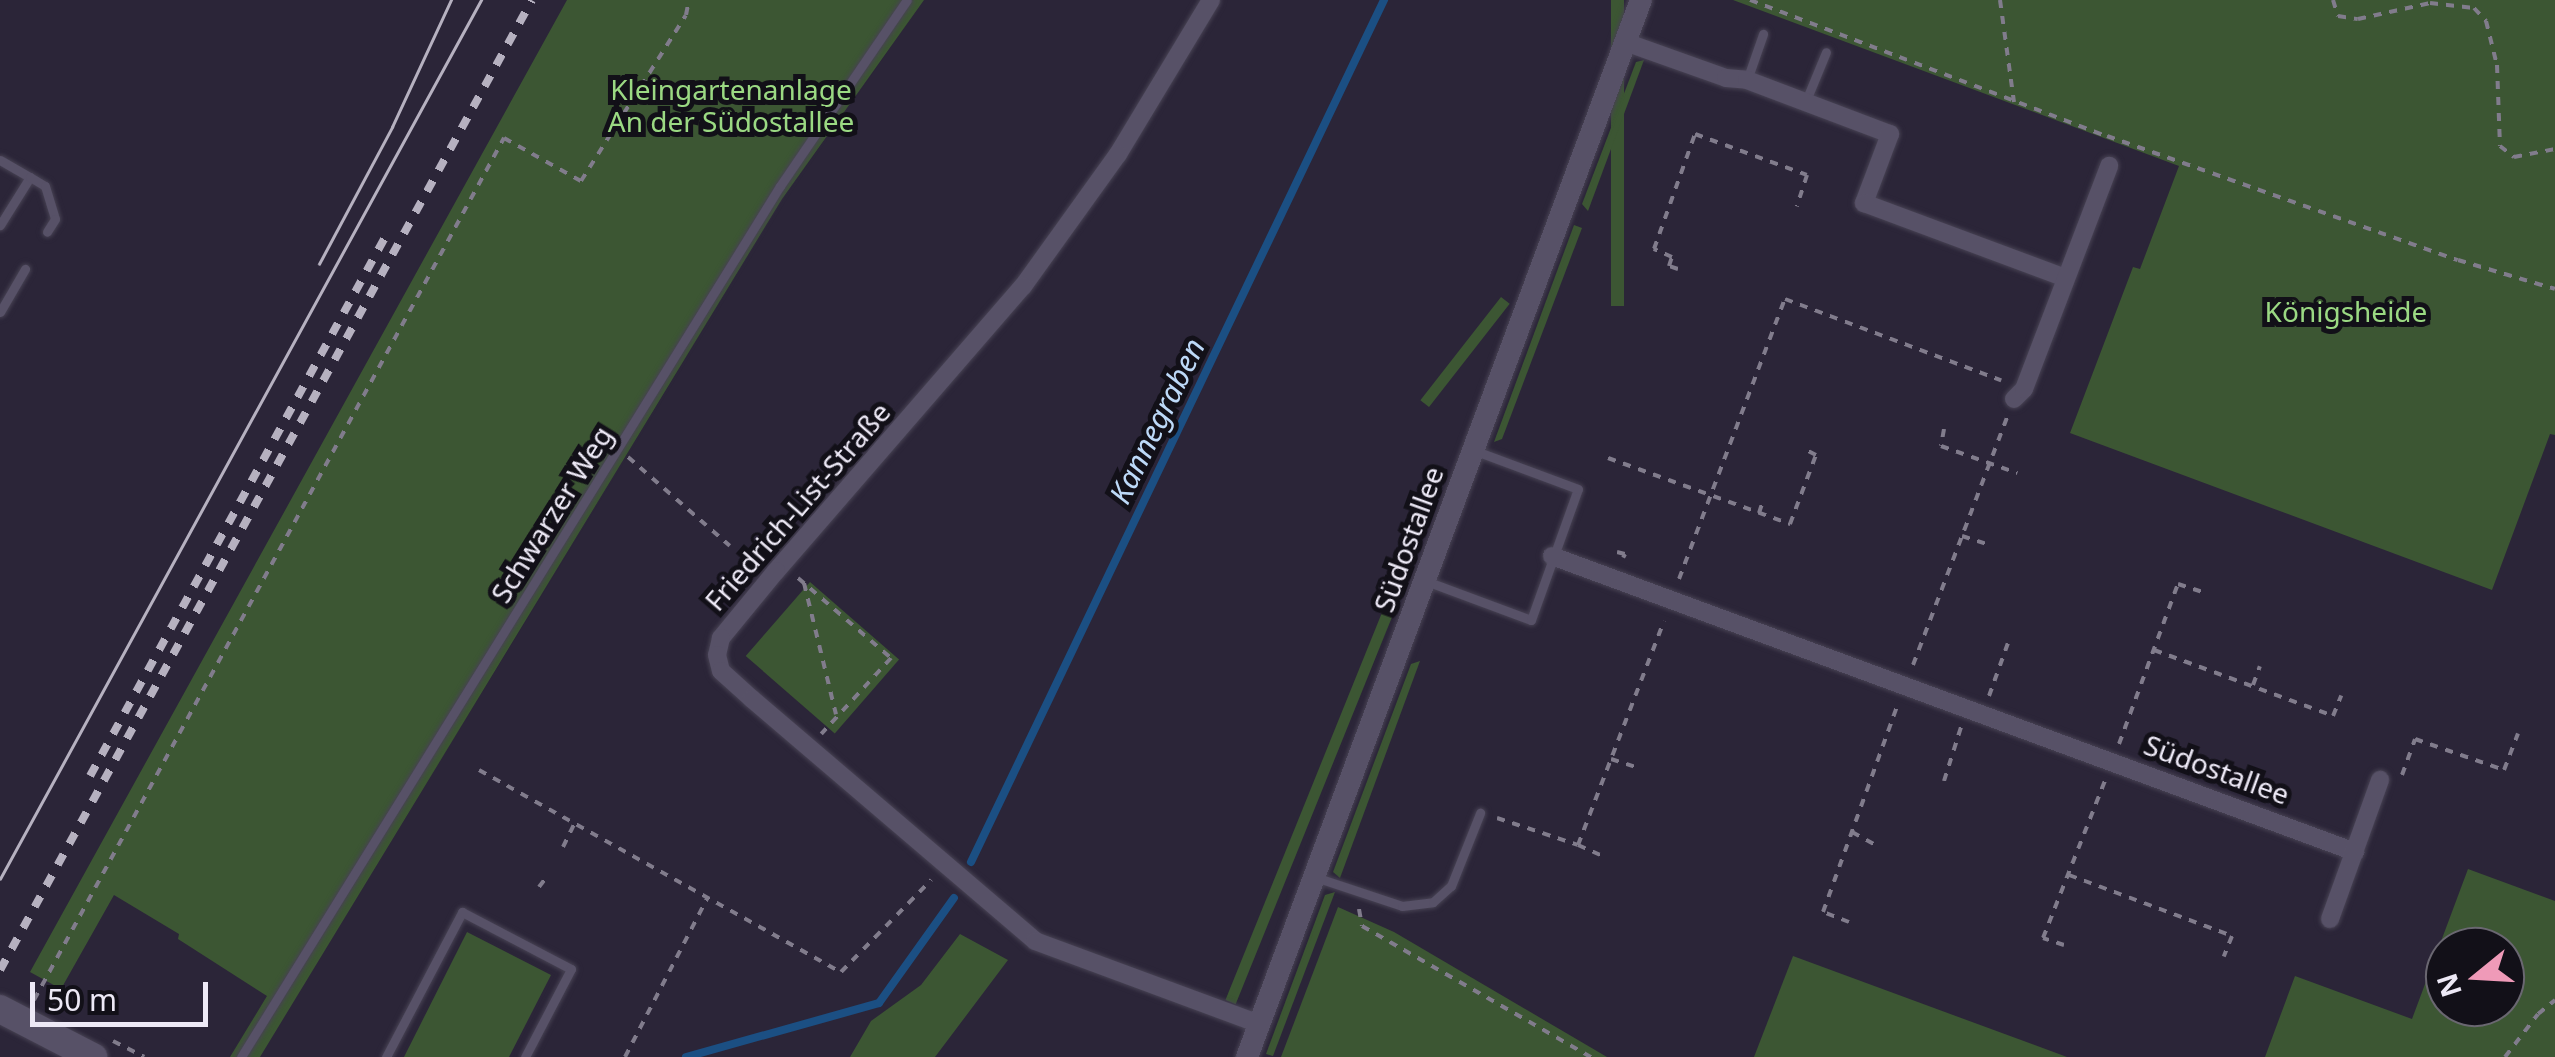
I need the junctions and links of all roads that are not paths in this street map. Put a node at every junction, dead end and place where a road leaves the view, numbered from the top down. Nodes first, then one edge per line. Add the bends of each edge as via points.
1 (906, 0) edge
2 (1211, 0) edge
3 (1641, 0) edge
4 (1763, 34) dead end
5 (1626, 42) junction
6 (1826, 52) dead end
7 (1747, 80) junction
8 (1805, 103) junction
9 (0, 160) edge
10 (2109, 166) dead end
11 (30, 177) junction
12 (0, 224) edge
13 (48, 232) dead end
14 (25, 269) dead end
15 (2066, 278) junction
16 (0, 312) edge
17 (2019, 394) road end
18 (1473, 450) junction
19 (1552, 556) junction
20 (1425, 580) junction
21 (2388, 785) road end
22 (1480, 813) road end
23 (2354, 852) junction
24 (1314, 876) junction
25 (2330, 919) dead end
26 (0, 1009) edge
27 (1259, 1024) junction
28 (93, 1057) edge
29 (241, 1057) edge
30 (386, 1057) edge
31 (525, 1057) edge
32 (1247, 1057) edge

1 - 29 lane, Schwarzer Weg via 780,186
2 - 27 street, Friedrich-List-Straße via 1118,154 1023,286 721,638 717,655 722,671 1035,941
3 - 5 street, Südostallee
4 - 7 lane
5 - 7 street
5 - 18 street, Südostallee
6 - 8 lane
7 - 8 street
8 - 15 street via 1890,134 1864,203
9 - 11 lane
10 - 15 street
11 - 12 lane
11 - 13 lane via 45,186 55,219
14 - 16 lane
15 - 17 street
18 - 19 lane via 1578,489
18 - 20 street, Südostallee
19 - 20 lane via 1530,620
19 - 23 street, Südostallee
20 - 24 street, Südostallee
21 - 23 street
22 - 24 lane via 1451,886 1433,902 1402,906
23 - 25 street
24 - 27 street, Südostallee
26 - 28 main road
27 - 32 street, Südostallee
30 - 31 lane via 462,912 571,969

